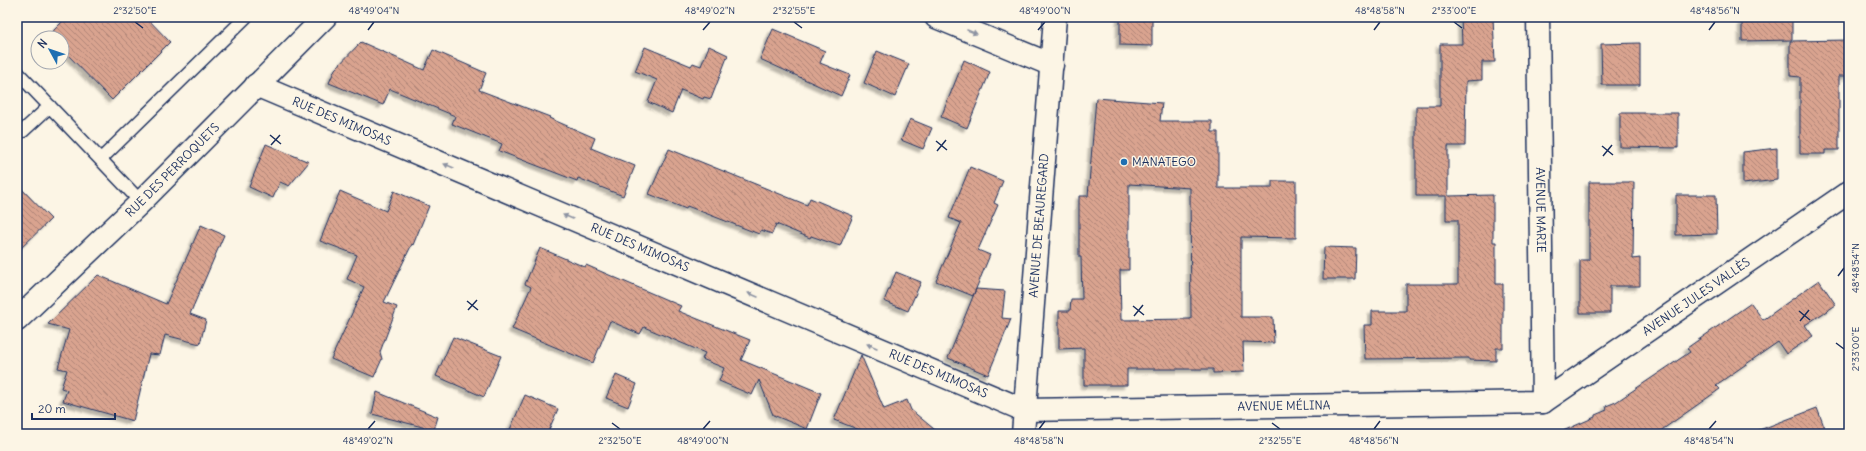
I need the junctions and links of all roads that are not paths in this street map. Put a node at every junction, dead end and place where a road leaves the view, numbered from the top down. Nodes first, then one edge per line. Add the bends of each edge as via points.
1 (246, 17) edge
2 (326, 17) edge
3 (936, 17) edge
4 (1055, 17) edge
5 (1538, 17) edge
6 (1052, 65) junction
7 (17, 72) edge
8 (256, 85) junction
9 (50, 106) junction
10 (24, 132) dead end
11 (100, 159) junction
12 (1849, 192) edge
13 (141, 202) junction
14 (17, 320) edge
15 (1543, 402) junction
16 (1024, 410) junction
17 (1023, 434) edge

1 - 11 lane
2 - 8 street, RUE DES PERROQUETS
3 -> 6 street
4 - 6 street, AVENUE DE BEAUREGARD
5 - 15 street, AVENUE MARIE
6 - 16 street, AVENUE DE BEAUREGARD
7 - 9 lane
8 - 13 street, RUE DES PERROQUETS
16 -> 8 street, RUE DES MIMOSAS
9 - 10 lane
9 - 11 lane
11 - 13 lane
12 - 15 street, AVENUE JULES VALLÈS
13 - 14 street, RUE DES PERROQUETS
15 - 16 street, AVENUE MÉLINA
16 - 17 street, AVENUE DE BEAUREGARD

